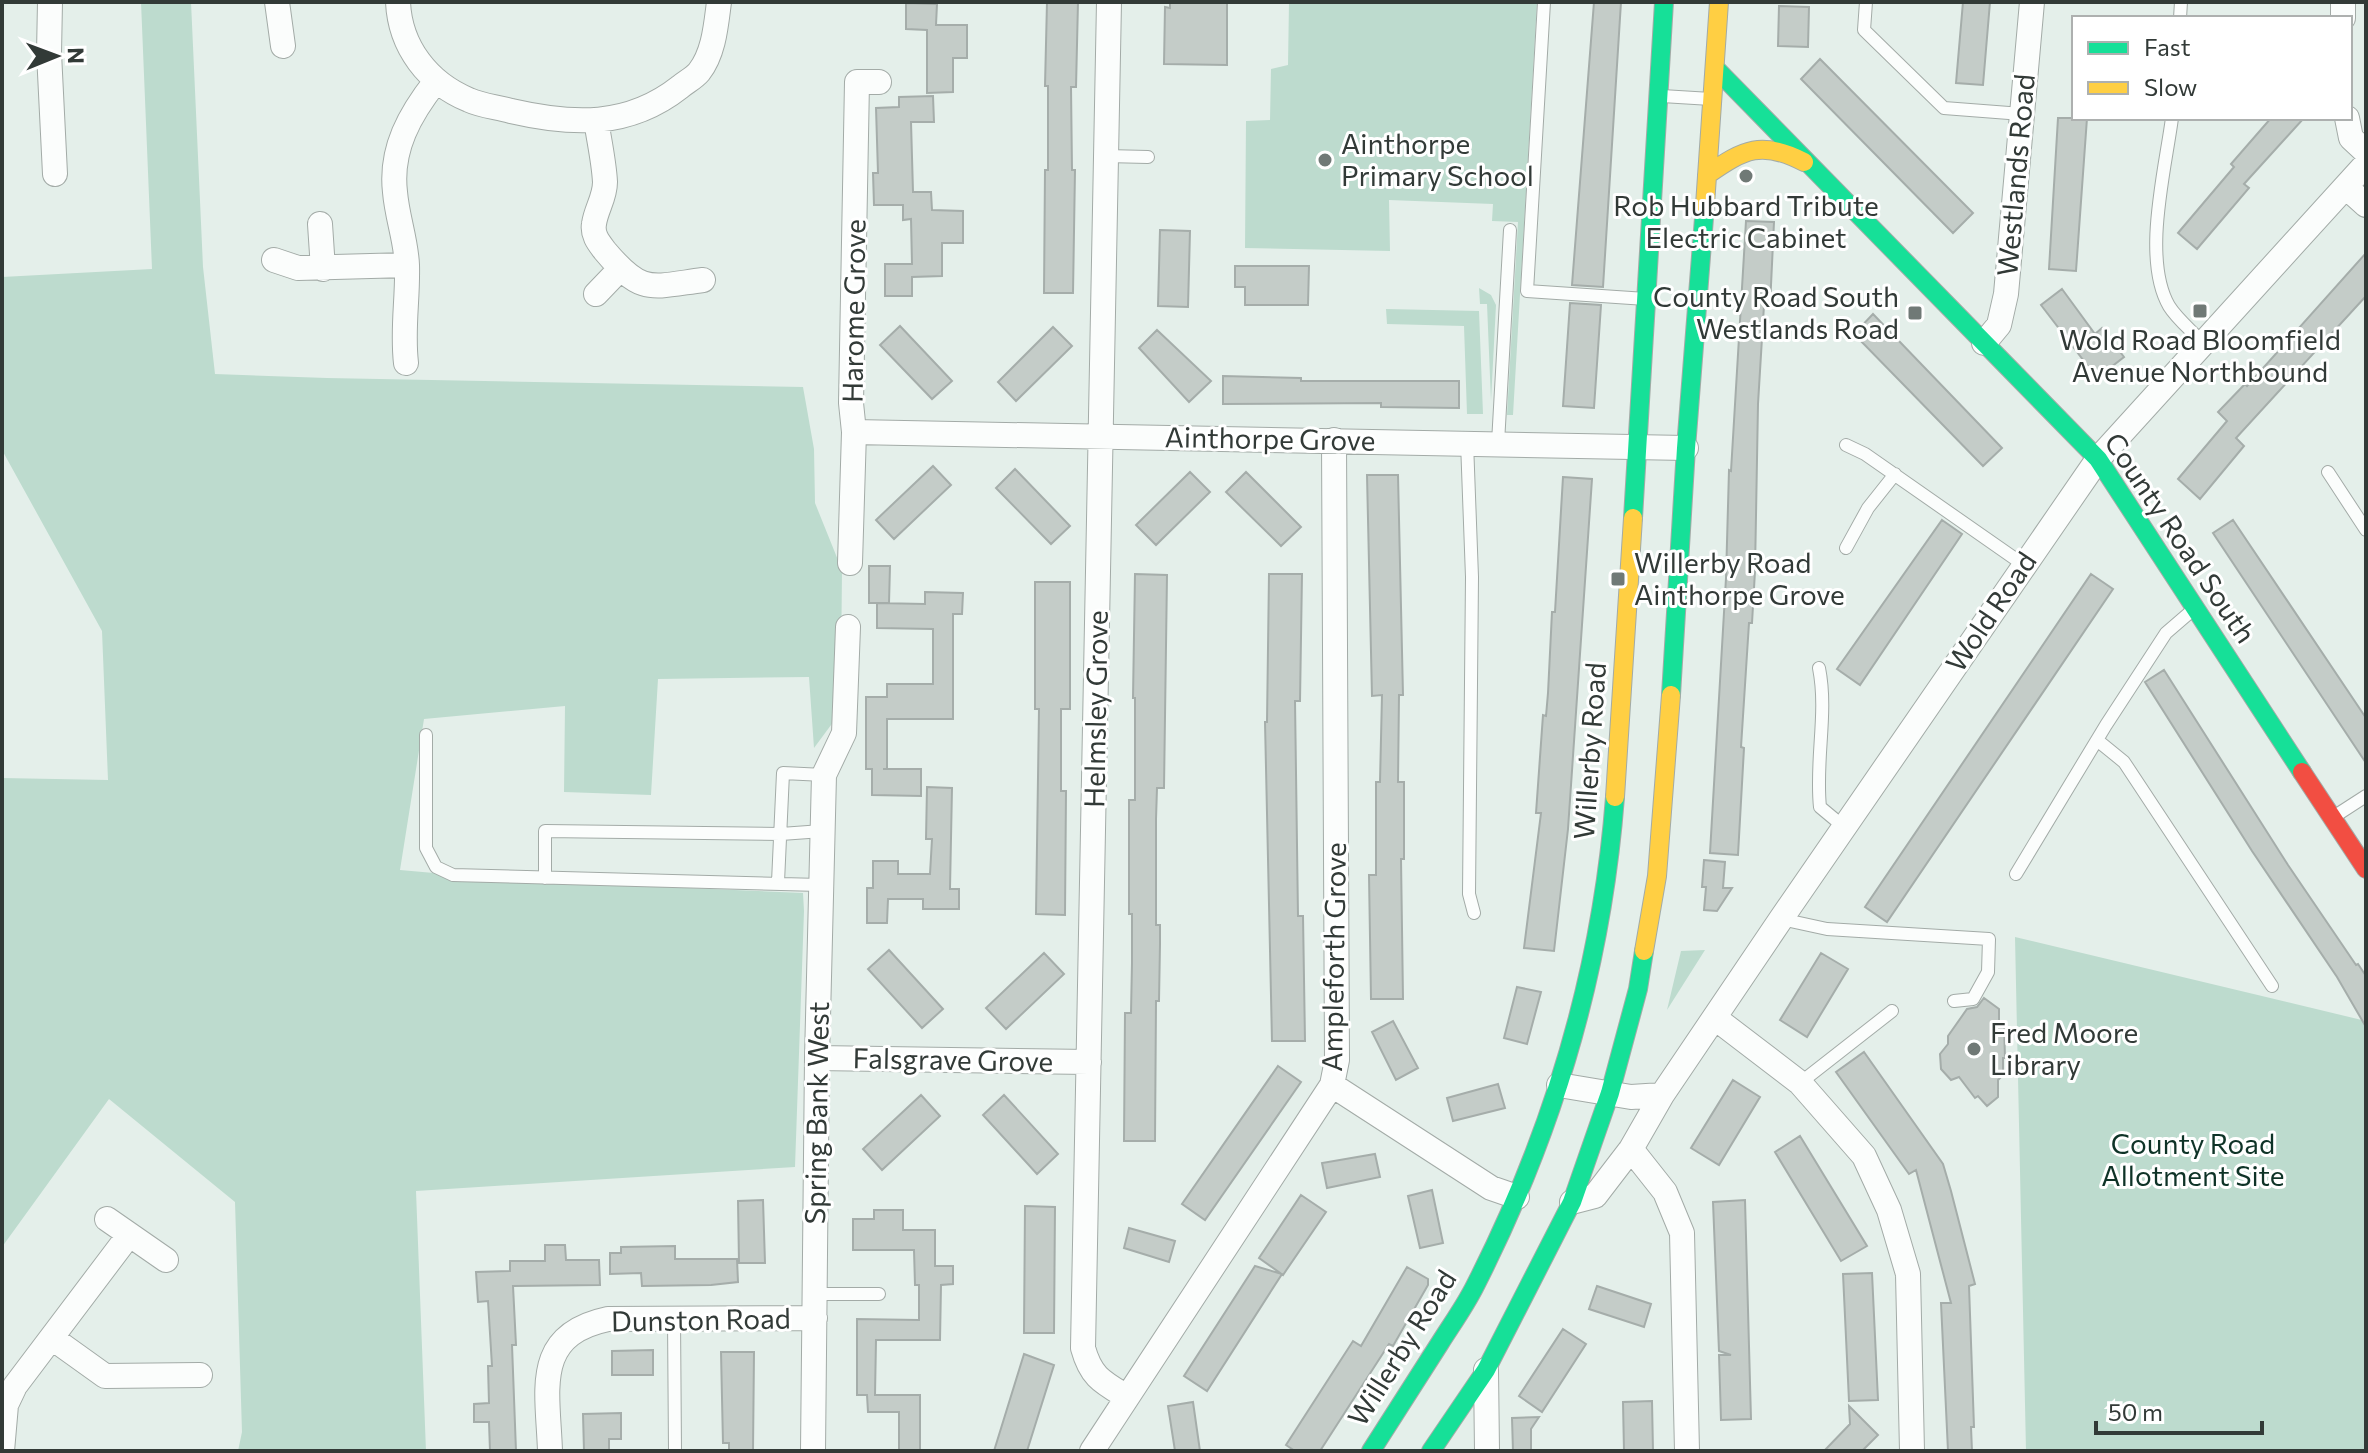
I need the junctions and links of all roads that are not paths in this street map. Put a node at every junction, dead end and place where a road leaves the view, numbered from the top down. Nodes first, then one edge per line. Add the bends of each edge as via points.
1 (50, 2) edge
2 (277, 2) edge
3 (398, 2) edge
4 (719, 2) edge
5 (1109, 2) edge
6 (1544, 2) edge
7 (1664, 2) edge
8 (1719, 2) edge
9 (1866, 2) edge
10 (2032, 2) edge
11 (283, 46) dead end
12 (1716, 69) junction
13 (436, 81) junction
14 (879, 82) dead end
15 (1658, 96) junction
16 (1713, 99) junction
17 (2022, 114) junction
18 (596, 120) junction
19 (2172, 120) edge
20 (2347, 120) edge
21 (1785, 151) junction
22 (2366, 152) edge
23 (1106, 156) junction
24 (1148, 157) dead end
25 (2366, 164) edge
26 (1810, 166) junction
27 (55, 174) dead end
28 (1707, 175) junction
29 (2346, 187) junction
30 (2366, 205) edge
31 (320, 224) dead end
32 (1510, 230) dead end
33 (274, 260) dead end
34 (407, 265) junction
35 (323, 269) junction
36 (620, 269) junction
37 (703, 280) dead end
38 (596, 294) dead end
39 (1646, 299) junction
40 (2202, 342) junction
41 (1984, 343) junction
42 (406, 363) dead end
43 (854, 432) junction
44 (1101, 435) junction
45 (1334, 440) junction
46 (1467, 442) junction
47 (1498, 443) junction
48 (1637, 445) junction
49 (1846, 445) dead end
50 (1686, 448) junction
51 (2098, 459) junction
52 (2328, 472) dead end
53 (1895, 474) junction
54 (2366, 530) edge
55 (1846, 548) dead end
56 (850, 563) dead end
57 (2024, 565) junction
58 (2195, 608) junction
59 (848, 627) dead end
60 (1819, 668) dead end
61 (426, 735) dead end
62 (2097, 740) junction
63 (824, 775) junction
64 (2366, 796) edge
65 (2333, 818) junction
66 (1844, 827) junction
67 (822, 831) junction
68 (781, 834) junction
69 (2366, 869) edge
70 (2016, 874) dead end
71 (545, 878) junction
72 (778, 882) junction
73 (820, 885) junction
74 (1474, 913) dead end
75 (1781, 919) junction
76 (2272, 986) dead end
77 (1954, 1001) dead end
78 (1892, 1011) dead end
79 (1715, 1018) junction
80 (817, 1058) junction
81 (1089, 1062) junction
82 (1800, 1083) junction
83 (1332, 1085) junction
84 (1559, 1085) junction
85 (1610, 1093) junction
86 (1662, 1095) junction
87 (1631, 1149) junction
88 (1517, 1197) junction
89 (1572, 1202) junction
90 (107, 1219) dead end
91 (129, 1235) junction
92 (166, 1260) dead end
93 (879, 1294) dead end
94 (815, 1306) junction
95 (674, 1319) junction
96 (52, 1338) junction
97 (1486, 1370) junction
98 (200, 1375) dead end
99 (1127, 1397) junction
100 (1093, 1450) edge
101 (2, 1451) edge
102 (550, 1451) edge
103 (675, 1451) edge
104 (813, 1451) edge
105 (1371, 1451) edge
106 (1431, 1451) edge
107 (1487, 1451) edge
108 (1687, 1451) edge
109 (1912, 1451) edge

1 - 27 street
2 - 11 street
3 - 13 street via 405,37 417,61
4 - 18 street via 715,36 700,71 664,99 630,115
5 - 23 street, Helmsley Grove
6 - 39 lane via 1527,291
7 - 15 street, Willerby Road
8 - 12 street
9 - 17 lane via 1864,30 1944,108
10 - 17 street, Westlands Road
12 - 16 street
12 - 26 street, County Road South
13 - 18 street via 470,101 529,115
13 - 34 street via 402,134 394,165
14 - 43 street, Harome Grove via 857,82
15 - 16 lane
15 - 39 street, Willerby Road
16 - 21 street, County Road South via 1735,121
16 - 28 street
17 - 41 street, Westlands Road via 2006,294 1999,325
18 - 36 street via 605,182 595,238
19 - 40 lane via 2156,275 2170,307
20 - 22 street via 2351,138
21 - 26 street, County Road South
21 - 28 street via 1739,152
23 - 24 lane
23 - 44 street, Helmsley Grove
25 - 29 street, Wold Road
26 - 41 street, County Road South
28 - 50 street
29 - 30 street
29 - 40 street, Wold Road
31 - 35 street
32 - 47 lane
33 - 35 street
34 - 35 street
34 - 42 street
36 - 37 street via 647,285
36 - 38 street
39 - 48 street, Willerby Road
40 - 51 street, Wold Road
41 - 51 street, County Road South
43 - 44 street, Ainthorpe Grove
43 - 56 street, Harome Grove
44 - 45 street, Ainthorpe Grove
44 - 81 street, Helmsley Grove
45 - 46 street, Ainthorpe Grove
45 - 83 street, Ampleforth Grove via 1337,1060
46 - 47 street, Ainthorpe Grove
46 - 74 lane via 1472,577 1469,894
47 - 48 street, Ainthorpe Grove
48 - 50 street, Ainthorpe Grove
48 - 84 street, Willerby Road via 1610,863 1590,975
49 - 53 lane
50 - 85 street via 1657,876 1638,989
51 - 57 street, Wold Road
51 - 58 street, County Road South
52 - 54 lane
53 - 55 lane
53 - 57 lane
57 - 66 street, Wold Road
58 - 62 lane via 2166,633
58 - 65 street, County Road South
59 - 63 street via 844,733
60 - 66 lane via 1820,807
61 - 71 lane via 426,848 436,867 453,875
62 - 70 lane
62 - 76 lane via 2124,762
63 - 67 street, Spring Bank West
63 - 68 lane via 783,773
64 - 65 lane
65 - 69 street, County Road South
66 - 75 street, Wold Road
67 - 68 lane
67 - 73 street, Spring Bank West
68 - 71 lane via 545,831
68 - 72 lane
71 - 72 lane
72 - 73 lane
73 - 80 street, Spring Bank West
75 - 77 lane via 1827,929 1989,939 1988,972 1973,999
75 - 79 street, Wold Road
78 - 82 lane
79 - 82 street
79 - 86 street, Wold Road
80 - 81 street, Falsgrave Grove
80 - 94 street, Spring Bank West
81 - 99 street, Helmsley Grove via 1083,1348 1098,1379
82 - 109 street via 1864,1156 1889,1210 1908,1274
83 - 88 street via 1491,1188
83 - 99 street, Ampleforth Grove
84 - 85 street
84 - 88 street, Willerby Road
85 - 86 street
85 - 89 street
86 - 87 street, Wold Road
87 - 89 street, Wold Road via 1595,1196
87 - 108 street via 1665,1192 1682,1233
88 - 105 street, Willerby Road via 1474,1289
89 - 97 street
90 - 91 street
91 - 92 street
91 - 96 street
93 - 94 lane
94 - 95 street, Dunston Road
94 - 104 street, Spring Bank West
95 - 102 street, Dunston Road via 608,1319 567,1336 553,1353 548,1376
95 - 103 lane
96 - 98 street via 105,1376
96 - 101 street via 6,1405
97 - 106 street
97 - 107 street
99 - 100 street, Ampleforth Grove

